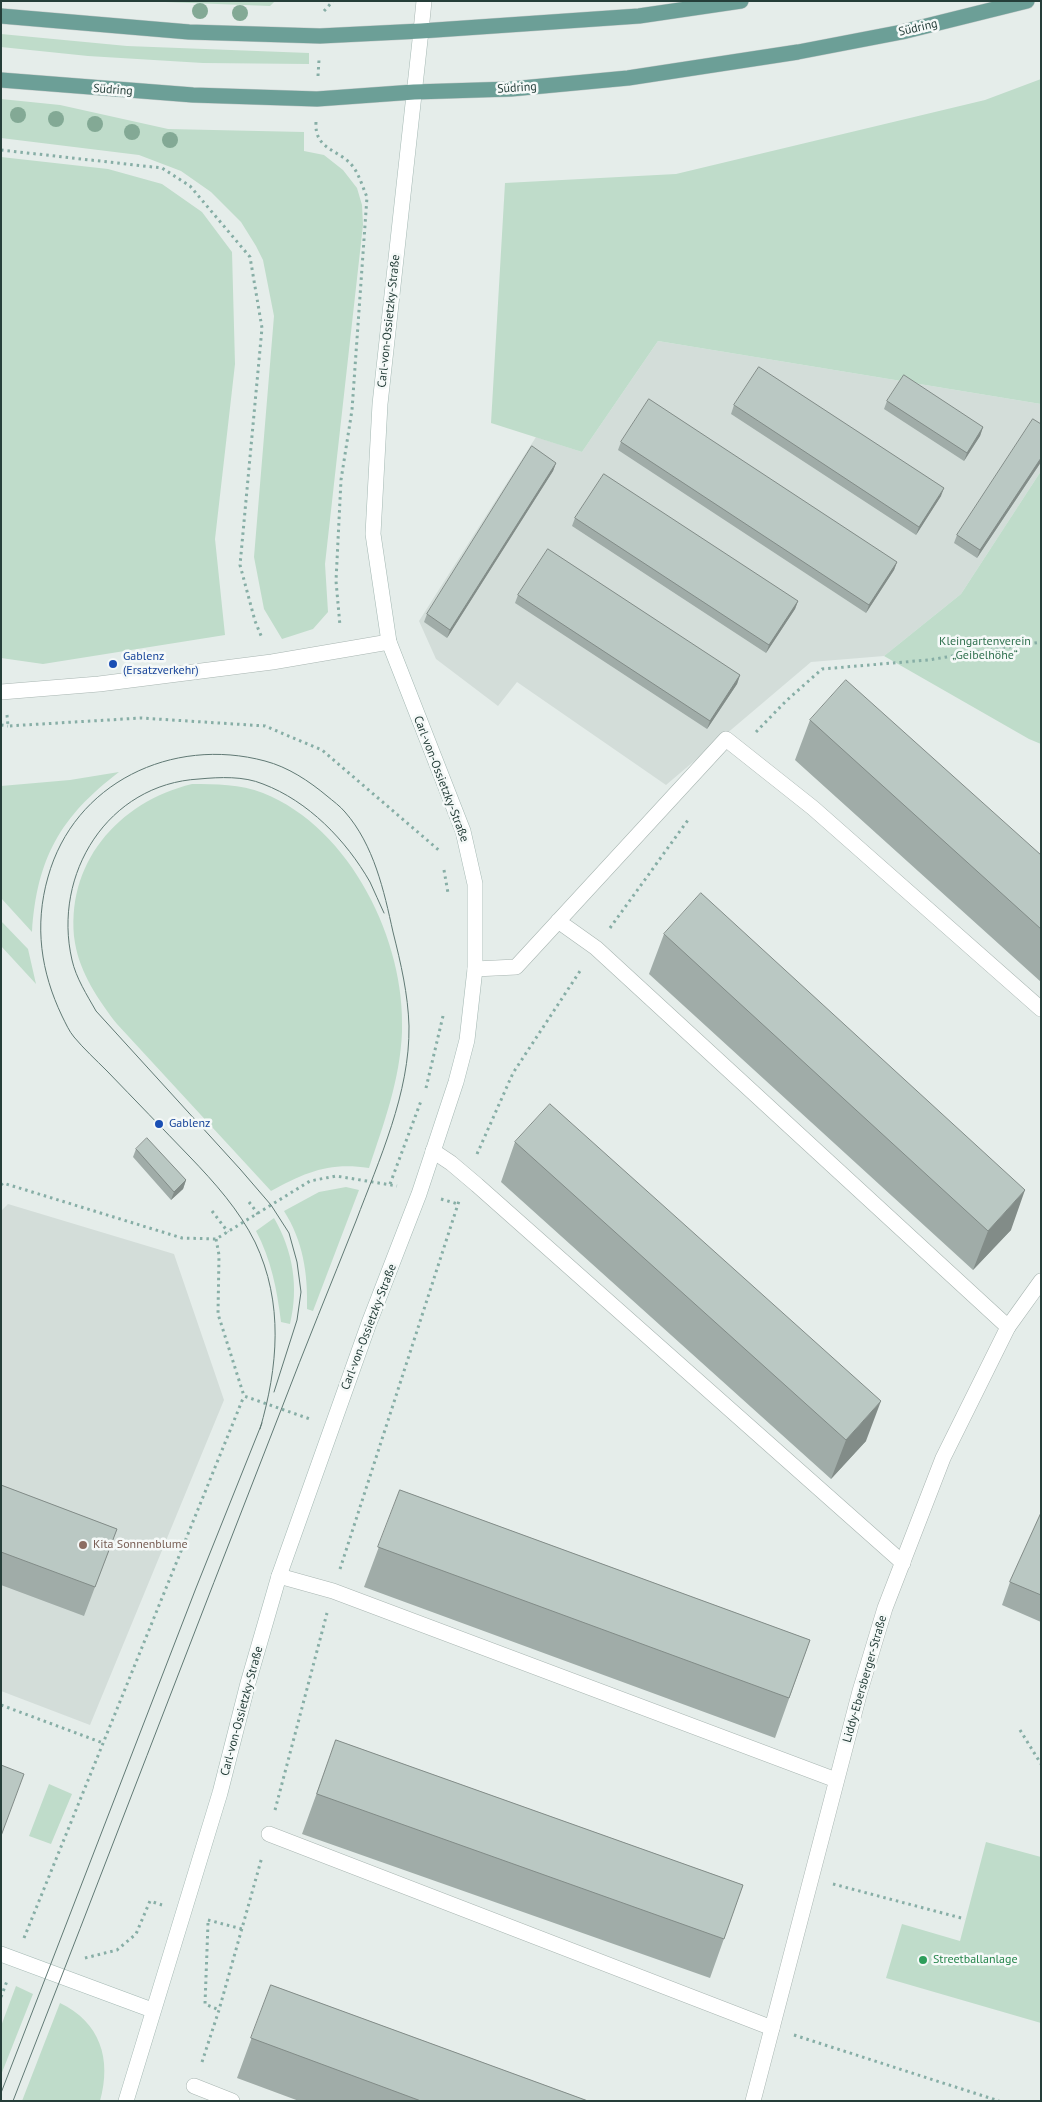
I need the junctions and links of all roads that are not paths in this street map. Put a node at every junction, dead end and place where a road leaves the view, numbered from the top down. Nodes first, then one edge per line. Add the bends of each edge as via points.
1 (424, 1) edge
2 (741, 1) edge
3 (1026, 1) edge
4 (1, 16) edge
5 (421, 31) junction
6 (1, 80) edge
7 (414, 92) junction
8 (389, 642) junction
9 (3, 692) edge
10 (558, 921) junction
11 (475, 969) junction
12 (1041, 1009) edge
13 (433, 1151) junction
14 (1041, 1281) edge
15 (1008, 1327) junction
16 (903, 1563) junction
17 (279, 1576) junction
18 (836, 1780) junction
19 (269, 1834) road end
20 (8, 1956) edge
21 (152, 2010) junction
22 (772, 2028) junction
23 (194, 2086) road end
24 (126, 2101) edge
25 (232, 2101) edge
26 (753, 2101) edge

1 - 5 street, Carl-von-Ossietzky-Straße
2 - 5 main road via 639,16
3 - 7 main road, Südring via 836,45 637,76 511,89
4 - 5 main road via 189,32 320,36
5 - 7 street, Carl-von-Ossietzky-Straße
6 - 7 main road, Südring via 184,94 317,99
7 - 8 street, Carl-von-Ossietzky-Straße via 380,404 373,534
8 - 9 street via 272,662 99,684
8 - 11 street, Carl-von-Ossietzky-Straße via 463,831 475,884
10 - 11 street via 516,967
10 - 12 street via 726,739 813,808
10 - 15 street via 596,948
11 - 13 street, Carl-von-Ossietzky-Straße via 467,1040
13 - 16 street via 467,1176
13 - 17 street, Carl-von-Ossietzky-Straße
14 - 15 street, Liddy-Ebersberger-Straße
15 - 16 street, Liddy-Ebersberger-Straße via 943,1458
16 - 18 street, Liddy-Ebersberger-Straße via 882,1617
17 - 18 street via 333,1591
17 - 21 street, Carl-von-Ossietzky-Straße via 220,1793
18 - 22 street, Liddy-Ebersberger-Straße
19 - 22 street
20 - 21 street
21 - 24 street, Carl-von-Ossietzky-Straße
22 - 26 street, Liddy-Ebersberger-Straße
23 - 25 street

